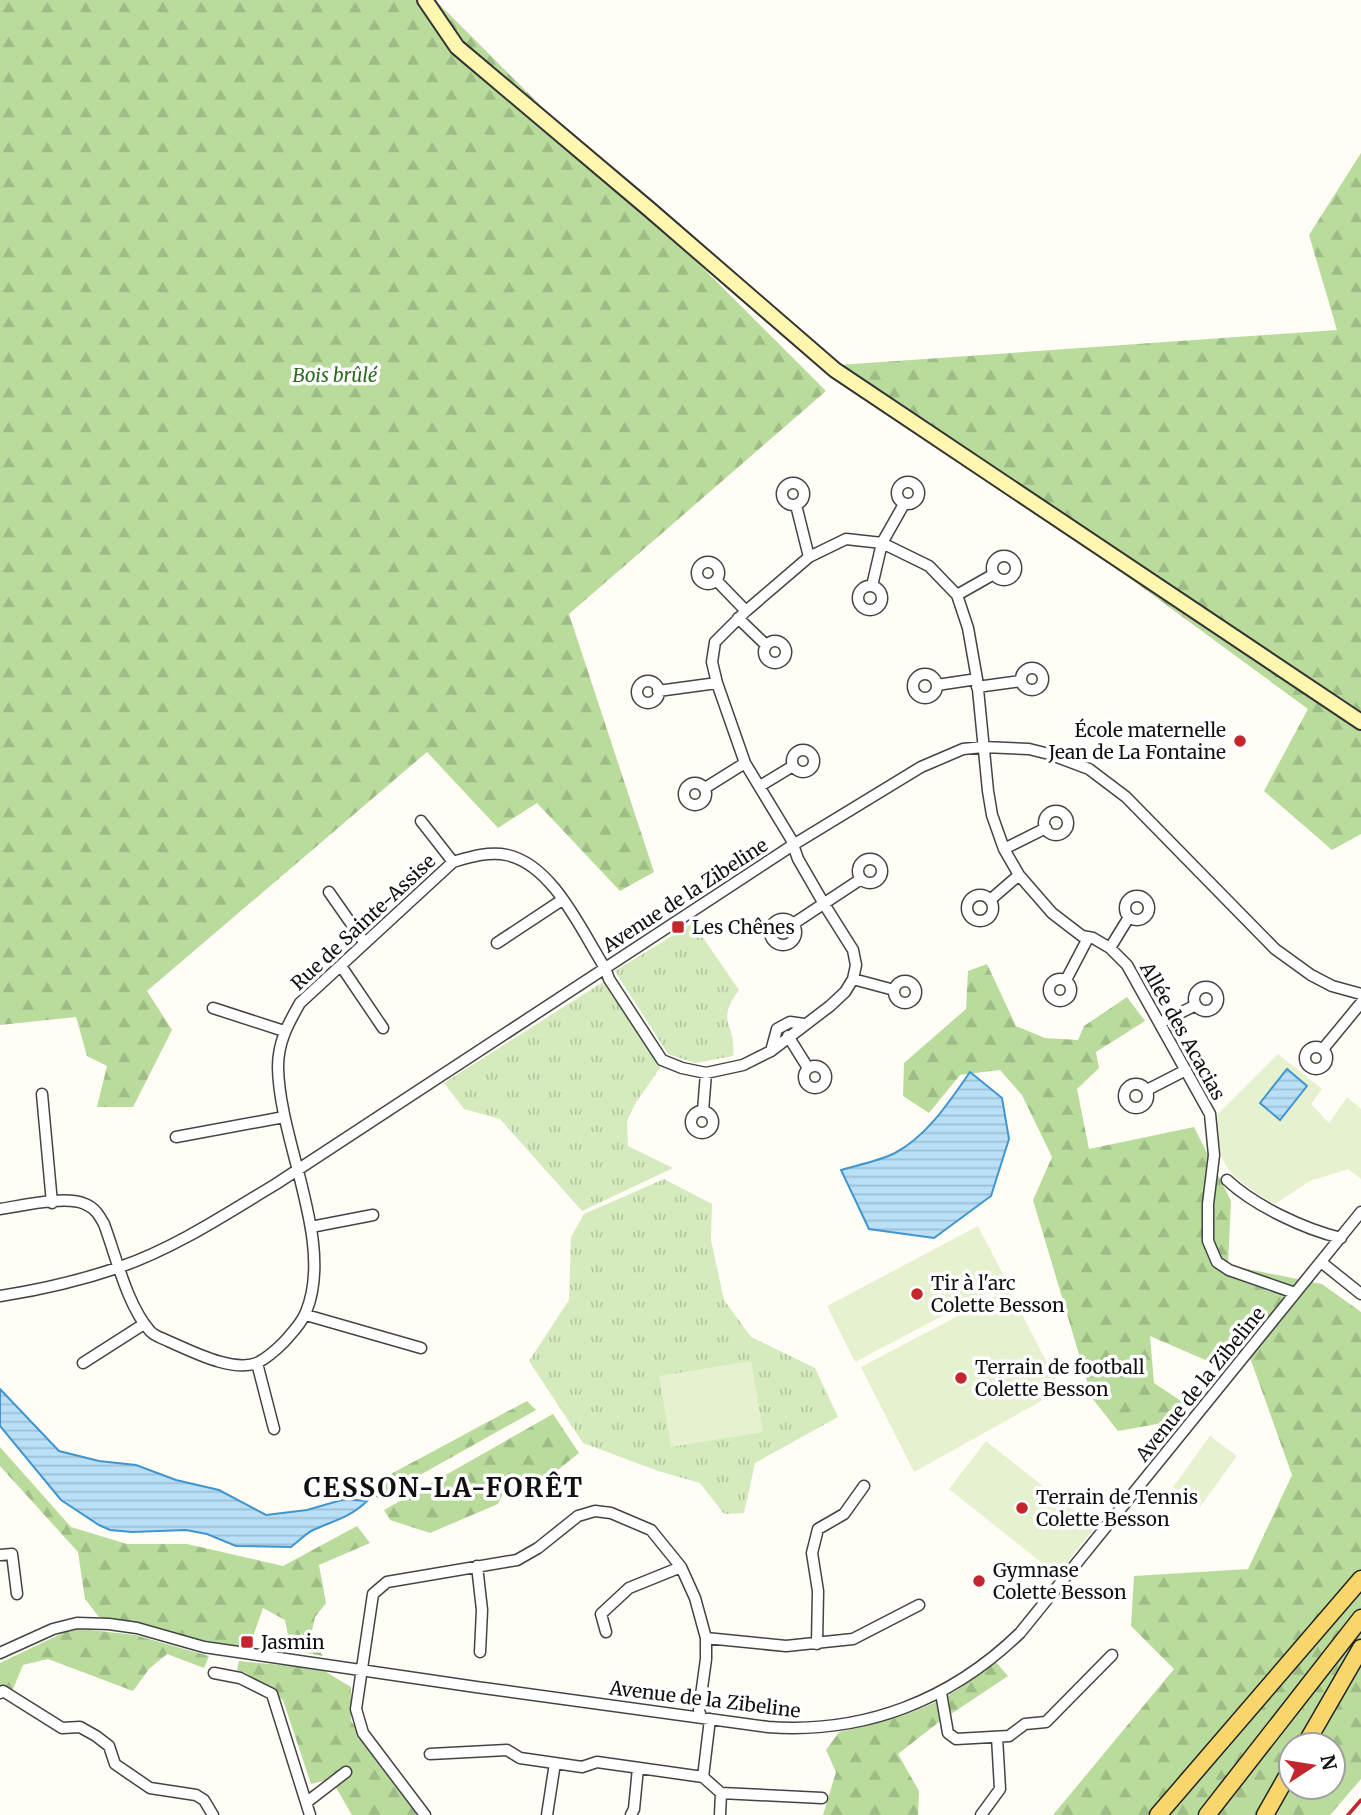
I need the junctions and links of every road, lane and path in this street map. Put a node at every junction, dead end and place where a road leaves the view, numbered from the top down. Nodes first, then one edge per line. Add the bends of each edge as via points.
1 (425, 0) edge
2 (904, 503) dead end
3 (796, 505) dead end
4 (882, 543) junction
5 (809, 557) junction
6 (994, 573) dead end
7 (716, 580) dead end
8 (872, 586) dead end
9 (957, 594) junction
10 (746, 611) junction
11 (738, 618) junction
12 (766, 645) dead end
13 (1021, 681) dead end
14 (717, 683) junction
15 (977, 683) junction
16 (937, 685) dead end
17 (658, 691) dead end
18 (1361, 722) edge
19 (983, 747) junction
20 (745, 763) junction
21 (793, 766) dead end
22 (760, 786) junction
23 (705, 788) dead end
24 (421, 821) dead end
25 (1046, 828) dead end
26 (793, 845) junction
27 (1004, 849) junction
28 (453, 862) junction
29 (1019, 875) junction
30 (860, 879) dead end
31 (329, 892) dead end
32 (562, 900) junction
33 (990, 900) dead end
34 (824, 904) junction
35 (1129, 917) dead end
36 (793, 924) dead end
37 (1088, 938) junction
38 (364, 942) junction
39 (498, 943) dead end
40 (1110, 948) junction
41 (341, 966) junction
42 (605, 968) junction
43 (853, 979) junction
44 (1066, 980) dead end
45 (894, 990) dead end
46 (1361, 994) edge
47 (1361, 1003) edge
48 (1196, 1005) dead end
49 (213, 1008) dead end
50 (1160, 1023) junction
51 (804, 1024) junction
52 (383, 1028) dead end
53 (284, 1031) junction
54 (788, 1036) junction
55 (1323, 1049) dead end
56 (771, 1051) junction
57 (808, 1068) dead end
58 (1186, 1070) junction
59 (705, 1073) junction
60 (1147, 1090) dead end
61 (42, 1094) dead end
62 (703, 1111) dead end
63 (284, 1117) junction
64 (176, 1137) dead end
65 (298, 1169) junction
66 (1227, 1180) dead end
67 (52, 1203) junction
68 (0, 1209) edge
69 (1361, 1212) edge
70 (373, 1215) dead end
71 (312, 1227) junction
72 (1340, 1238) junction
73 (1321, 1262) junction
74 (120, 1267) junction
75 (1295, 1293) junction
76 (1361, 1294) edge
77 (0, 1296) edge
78 (306, 1315) junction
79 (144, 1324) junction
80 (421, 1348) dead end
81 (83, 1363) dead end
82 (257, 1363) junction
83 (274, 1429) dead end
84 (864, 1486) dead end
85 (0, 1555) edge
86 (477, 1566) junction
87 (681, 1567) junction
88 (1361, 1579) edge
89 (17, 1594) dead end
90 (919, 1605) dead end
91 (1361, 1618) edge
92 (606, 1632) dead end
93 (706, 1638) junction
94 (817, 1644) junction
95 (1361, 1648) edge
96 (480, 1652) dead end
97 (0, 1653) edge
98 (1112, 1654) dead end
99 (361, 1669) junction
100 (214, 1673) dead end
101 (0, 1693) edge
102 (941, 1693) junction
103 (706, 1718) junction
104 (1313, 1731) edge
105 (998, 1737) junction
106 (430, 1754) dead end
107 (555, 1763) junction
108 (638, 1768) junction
109 (346, 1772) dead end
110 (703, 1777) junction
111 (721, 1793) junction
112 (1277, 1794) edge
113 (822, 1798) dead end
114 (307, 1802) junction
115 (213, 1815) edge
116 (310, 1815) edge
117 (425, 1815) edge
118 (547, 1815) edge
119 (631, 1815) edge
120 (720, 1815) edge
121 (981, 1815) edge
122 (1158, 1815) edge
123 (1207, 1815) edge
124 (1265, 1815) edge

1 - 18 main road via 457,47 835,370
2 - 4 street
3 - 5 street
4 - 5 street via 846,539
4 - 8 street
4 - 9 street via 929,566
5 - 10 street
6 - 9 street
7 - 10 street
9 - 15 street, Allée des Acacias
10 - 11 street
11 - 12 street
11 - 14 street via 716,642 712,662
13 - 15 street
14 - 17 street
14 - 20 street
15 - 16 street
15 - 19 street, Allée des Acacias
19 - 26 street, Avenue de la Zibeline via 963,749 921,767
19 - 27 street, Allée des Acacias via 992,815
19 - 46 street, Avenue de la Zibeline via 1029,749 1089,769 1126,797 1275,949 1332,986
20 - 22 street
20 - 23 street
21 - 22 street
22 - 26 street
24 - 28 street
25 - 27 street
26 - 34 street
26 - 42 street, Avenue de la Zibeline
27 - 29 street, Allée des Acacias
28 - 32 street, Rue de Sainte-Assise via 481,854 507,855 532,865
28 - 38 street, Rue de Sainte-Assise
29 - 33 street
29 - 37 street, Allée des Acacias via 1052,913
30 - 34 street
31 - 38 street
32 - 39 street
32 - 42 street, Rue de Sainte-Assise
34 - 36 street
34 - 43 street via 853,950
35 - 40 street
37 - 40 street, Allée des Acacias
37 - 44 street
38 - 41 street, Rue de Sainte-Assise
40 - 50 street, Allée des Acacias via 1134,975
41 - 52 street
41 - 53 street, Rue de Sainte-Assise via 300,1003
42 - 59 street, Rue de Sainte-Assise via 662,1060
42 - 65 street, Avenue de la Zibeline
43 - 45 street
43 - 51 street via 830,1006
47 - 55 street
48 - 50 street
49 - 53 street
50 - 58 street, Allée des Acacias
51 - 54 street
51 - 56 street via 790,1022 778,1029
53 - 63 street, Rue de Sainte-Assise via 278,1066
54 - 56 street
54 - 57 street
56 - 59 street via 743,1065
58 - 60 street
58 - 75 street, Allée des Acacias via 1210,1114 1214,1155 1208,1241 1217,1262
59 - 62 street
61 - 67 street
63 - 64 street
63 - 65 street, Rue de Sainte-Assise
65 - 71 street, Rue de Sainte-Assise
65 - 74 street, Avenue de la Zibeline via 223,1216
66 - 72 street via 1272,1211
67 - 68 street
67 - 74 street via 84,1203 97,1212
69 - 72 street, Avenue de la Zibeline
70 - 71 street
71 - 78 street, Rue de Sainte-Assise via 314,1264
72 - 73 street, Avenue de la Zibeline
73 - 75 street, Avenue de la Zibeline
73 - 76 street
74 - 77 street, Avenue de la Zibeline
74 - 79 street
75 - 102 street, Avenue de la Zibeline via 1020,1633
78 - 80 street
78 - 82 street
79 - 81 street
79 - 82 street via 152,1333 208,1358 232,1364
82 - 83 street
84 - 94 street via 844,1514 818,1529 812,1553 818,1591
85 - 89 street via 12,1554
86 - 87 street via 517,1560 579,1516 596,1511 652,1530
86 - 96 street
86 - 99 street via 387,1582 375,1591
87 - 92 street via 629,1588 601,1614
87 - 93 street
88 - 122 main road
90 - 94 street via 853,1639
91 - 123 main road
93 - 94 street via 786,1646
93 - 103 street via 699,1710
95 - 104 main road
97 - 99 street, Avenue de la Zibeline via 53,1629 77,1623 109,1624 204,1647
98 - 105 street via 1046,1722 1025,1724 1009,1736
99 - 103 street, Avenue de la Zibeline
99 - 117 street via 356,1709 363,1733
100 - 114 street via 240,1678 271,1693
101 - 115 street via 62,1728 80,1727 109,1746 115,1763 149,1788 196,1795
102 - 103 street, Avenue de la Zibeline via 889,1714 827,1728 768,1727
102 - 105 street via 948,1734 956,1739
103 - 110 street
105 - 121 street via 1000,1789
106 - 107 street via 507,1750 520,1758
107 - 108 street via 582,1767 597,1762
107 - 118 street
108 - 110 street
108 - 119 street
109 - 114 street
110 - 111 street
111 - 113 street
111 - 120 street
112 - 124 main road
114 - 116 street

